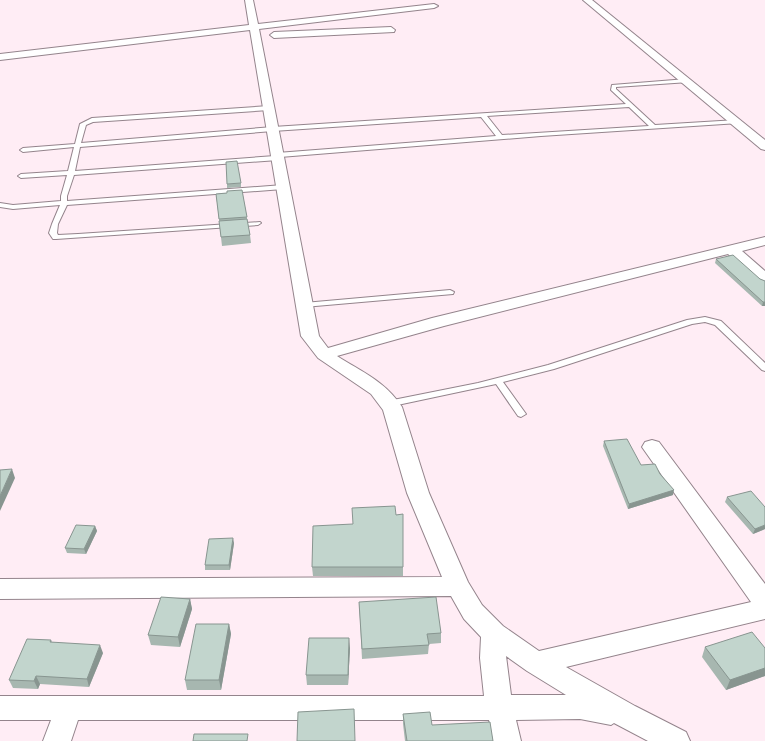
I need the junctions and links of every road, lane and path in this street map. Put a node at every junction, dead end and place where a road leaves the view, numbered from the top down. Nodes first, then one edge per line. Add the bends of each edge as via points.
1 (249, 0) edge
2 (587, 0) edge
3 (434, 6) dead end
4 (391, 30) dead end
5 (254, 32) junction
6 (0, 57) edge
7 (687, 81) junction
8 (630, 105) junction
9 (269, 108) junction
10 (482, 114) junction
11 (737, 122) junction
12 (654, 127) junction
13 (273, 129) junction
14 (500, 138) junction
15 (78, 146) junction
16 (765, 146) edge
17 (23, 150) dead end
18 (278, 156) junction
19 (71, 173) junction
20 (21, 176) dead end
21 (283, 187) junction
22 (64, 203) junction
23 (0, 205) edge
24 (258, 223) dead end
25 (765, 241) edge
26 (732, 250) junction
27 (765, 279) edge
28 (450, 292) dead end
29 (304, 305) junction
30 (324, 354) junction
31 (765, 368) edge
32 (498, 381) junction
33 (388, 404) junction
34 (521, 414) dead end
35 (652, 447) dead end
36 (458, 586) junction
37 (0, 589) edge
38 (765, 603) edge
39 (765, 609) edge
40 (494, 634) junction
41 (536, 663) junction
42 (0, 708) edge
43 (69, 708) junction
44 (500, 708) junction
45 (625, 715) junction
46 (57, 741) edge
47 (507, 741) edge
48 (676, 741) edge

1 - 5 street
2 - 7 street
3 - 5 street
4 - 5 street
5 - 6 street
5 - 9 street
7 - 8 lane via 614,86 613,89
7 - 11 street
8 - 10 lane
8 - 12 lane
9 - 13 street
9 - 15 lane via 92,120 83,124
10 - 13 lane
10 - 14 lane
11 - 12 lane
11 - 16 street
12 - 14 lane
13 - 15 lane
13 - 18 street
14 - 18 lane
15 - 17 lane
15 - 19 lane
18 - 19 lane
18 - 21 street
19 - 20 lane
19 - 22 lane
21 - 22 lane
21 - 29 street
22 - 23 lane via 13,207
22 - 24 lane via 55,224 53,233 56,237
25 - 26 street
26 - 27 street
26 - 30 street via 438,322
28 - 29 lane
29 - 30 street via 310,336 317,349
30 - 33 street via 379,390
31 - 32 lane via 718,323 705,319
32 - 33 lane
32 - 34 lane
33 - 36 street via 392,407 418,493
35 - 38 street
36 - 37 street
36 - 40 street via 473,612
39 - 41 street
40 - 41 street
40 - 44 street via 492,645
41 - 45 street
42 - 43 street
43 - 44 street
43 - 46 street
44 - 45 street via 580,707
44 - 47 street
45 - 48 street

